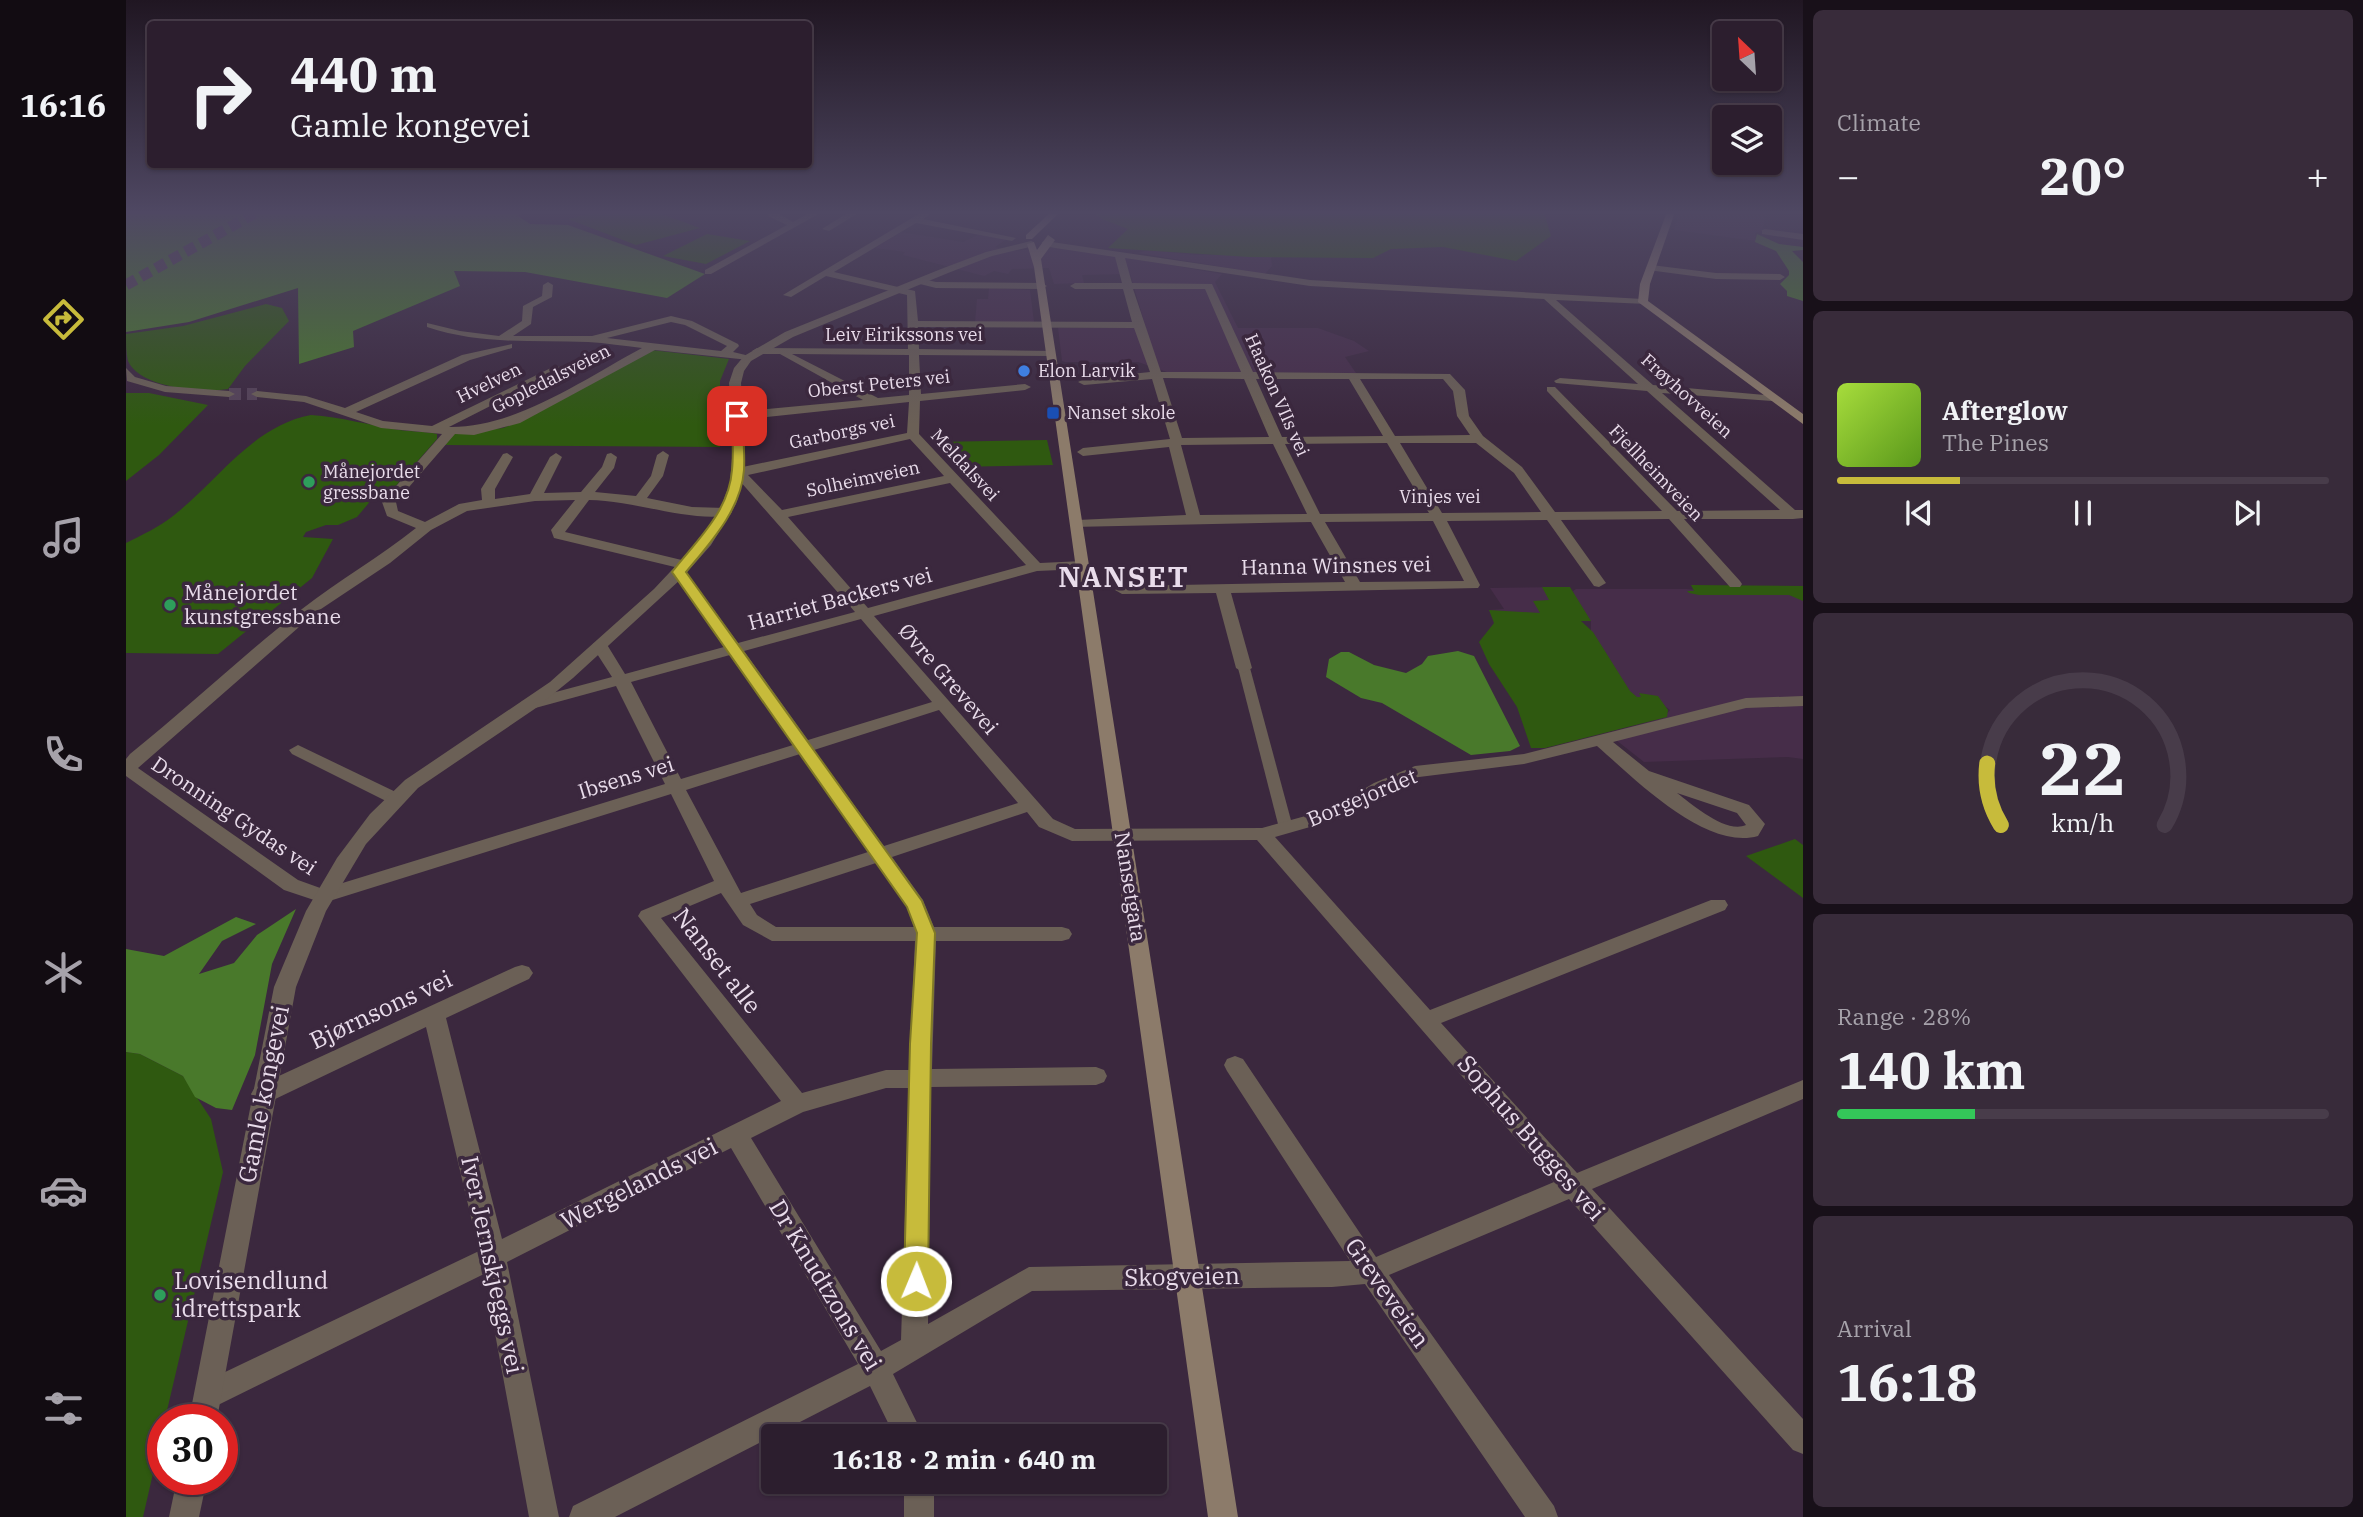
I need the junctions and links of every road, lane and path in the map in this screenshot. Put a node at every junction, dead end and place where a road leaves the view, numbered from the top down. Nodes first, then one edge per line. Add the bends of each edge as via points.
1 (808, 283) edge
2 (873, 283) edge
3 (921, 283) edge
4 (926, 283) edge
5 (1042, 283) edge
6 (1127, 283) edge
7 (1309, 283) edge
8 (1648, 283) edge
9 (548, 285) dead end
10 (1042, 286) junction
11 (1075, 286) dead end
12 (1128, 286) junction
13 (904, 289) junction
14 (788, 295) dead end
15 (1547, 297) junction
16 (1643, 302) junction
17 (913, 324) junction
18 (1048, 325) junction
19 (1138, 325) junction
20 (431, 326) dead end
21 (501, 339) junction
22 (550, 339) junction
23 (590, 340) junction
24 (652, 346) junction
25 (779, 352) junction
26 (913, 352) junction
27 (1051, 352) junction
28 (723, 354) junction
29 (753, 354) junction
30 (559, 368) dead end
31 (126, 370) edge
32 (1155, 375) junction
33 (1250, 375) junction
34 (1353, 376) junction
35 (1084, 382) dead end
36 (1025, 387) dead end
37 (1648, 387) junction
38 (229, 394) tunnel mouth
39 (257, 394) tunnel mouth
40 (914, 398) junction
41 (1772, 398) junction
42 (876, 402) junction
43 (345, 412) junction
44 (737, 416) junction
45 (1803, 420) edge
46 (434, 430) junction
47 (451, 430) junction
48 (915, 438) junction
49 (1479, 439) junction
50 (1277, 440) junction
51 (1394, 440) junction
52 (1175, 442) junction
53 (1083, 452) dead end
54 (663, 456) dead end
55 (507, 457) dead end
56 (555, 457) dead end
57 (611, 457) dead end
58 (738, 472) junction
59 (954, 478) junction
60 (587, 496) junction
61 (535, 497) junction
62 (639, 500) junction
63 (489, 502) junction
64 (725, 512) junction
65 (1797, 514) edge
66 (779, 515) junction
67 (1673, 515) junction
68 (1553, 516) junction
69 (1315, 517) junction
70 (1438, 517) junction
71 (1194, 519) junction
72 (1803, 523) edge
73 (1077, 524) junction
74 (426, 527) junction
75 (1083, 565) junction
76 (1036, 567) junction
77 (682, 569) junction
78 (1599, 583) dead end
79 (1735, 584) dead end
80 (1355, 587) junction
81 (1222, 588) junction
82 (1122, 590) dead end
83 (863, 614) junction
84 (600, 646) junction
85 (733, 649) junction
86 (1244, 668) joint
87 (622, 681) junction
88 (1803, 701) edge
89 (943, 704) junction
90 (528, 705) junction
91 (1600, 740) junction
92 (803, 747) junction
93 (298, 750) dead end
94 (1646, 776) junction
95 (676, 786) junction
96 (396, 799) junction
97 (1030, 805) junction
98 (1284, 824) dead end
99 (1262, 834) junction
100 (1122, 836) junction
101 (878, 854) junction
102 (725, 884) junction
103 (323, 896) junction
104 (738, 901) junction
105 (1718, 905) dead end
106 (926, 933) junction
107 (1062, 934) dead end
108 (522, 973) dead end
109 (434, 1014) junction
110 (1426, 1020) junction
111 (1236, 1065) dead end
112 (1096, 1076) dead end
113 (921, 1077) junction
114 (1803, 1089) edge
115 (263, 1094) junction
116 (797, 1104) junction
117 (736, 1135) junction
118 (1573, 1186) junction
119 (493, 1256) junction
120 (1371, 1271) junction
121 (1187, 1276) junction
122 (914, 1347) junction
123 (876, 1369) junction
124 (208, 1395) junction
125 (206, 1404) edge
126 (904, 1424) edge
127 (1799, 1430) edge
128 (919, 1494) edge
129 (189, 1495) edge
130 (184, 1517) edge
131 (544, 1517) edge
132 (584, 1517) edge
133 (919, 1517) edge
134 (1223, 1517) edge
135 (1543, 1517) edge

1 - 14 street
2 - 13 street
3 - 13 street
4 - 10 street
5 - 10 main road, Nansetgata
6 - 12 street
7 - 15 street
8 - 16 main road
9 - 21 street via 547,297 528,306 527,321
10 - 18 main road, Nansetgata
11 - 12 street
12 - 19 street
12 - 33 street, Haakon VIIs vei via 1209,286
13 - 17 street, Meldalsvei via 912,293
13 - 29 street
15 - 16 street
15 - 37 street, Frøyhovveien
16 - 41 main road
17 - 18 street
17 - 26 street, Meldalsvei
18 - 19 street
18 - 27 main road, Nansetgata
19 - 32 street
20 - 21 street, Leiv Eirikssons vei
21 - 22 street, Leiv Eirikssons vei
22 - 23 street, Leiv Eirikssons vei
22 - 43 street, Leiv Eirikssons vei via 477,353
23 - 24 street, Leiv Eirikssons vei
23 - 28 street, Leiv Eirikssons vei via 671,319 734,346
24 - 28 street, Leiv Eirikssons vei
24 - 47 street, Gopledalsveien via 516,420 487,429
25 - 26 street, Leiv Eirikssons vei
25 - 29 street, Leiv Eirikssons vei
25 - 42 street
26 - 27 street, Leiv Eirikssons vei
26 - 40 street, Meldalsvei
27 - 73 main road, Nansetgata
28 - 29 street, Leiv Eirikssons vei
29 - 44 street, Gamle kongevei via 736,375
30 - 46 street, Hvelven
31 - 38 street via 131,379 166,389
32 - 33 street
32 - 35 street
32 - 52 street via 1169,409
33 - 34 street
33 - 50 street, Haakon VIIs vei
34 - 49 street via 1446,376 1459,390 1463,416
34 - 51 street
36 - 40 street, Oberst Peters vei
37 - 41 street
37 - 65 street, Frøyhovveien
37 - 67 street, Fjellheimveien via 1555,385
39 - 43 street, Gopledalsveien via 306,399
40 - 42 street, Oberst Peters vei
40 - 48 street, Meldalsvei
41 - 45 main road
42 - 44 street, Oberst Peters vei
43 - 46 street, Gopledalsveien via 381,424
44 - 58 street, Gamle kongevei
46 - 47 street, Gopledalsveien
47 - 74 street via 389,502 392,513
48 - 58 street, Garborgs vei
48 - 59 street, Meldalsvei
49 - 51 street
49 - 68 street via 1518,470
50 - 51 street
50 - 52 street
50 - 69 street, Haakon VIIs vei
51 - 70 street
52 - 53 street
52 - 71 street
54 - 62 street via 657,476
55 - 63 street via 488,489
56 - 61 street
57 - 60 street
58 - 64 street, Gamle kongevei
58 - 66 street, Øvre Grevevei
59 - 66 street, Solheimveien
59 - 76 street, Meldalsvei
60 - 61 street, Dronning Gydas vei
60 - 62 street, Dronning Gydas vei
60 - 77 street via 557,533
61 - 63 street, Dronning Gydas vei
62 - 64 street, Dronning Gydas vei via 692,511
63 - 74 street, Dronning Gydas vei via 464,507
64 - 77 street, Gamle kongevei
65 - 67 street, Vinjes vei
65 - 72 street, Frøyhovveien
66 - 83 street, Øvre Grevevei
67 - 68 street, Vinjes vei
67 - 79 street, Fjellheimveien
68 - 70 street, Vinjes vei
68 - 78 street
69 - 70 street, Vinjes vei
69 - 71 street, Vinjes vei
69 - 80 street, Haakon VIIs vei
70 - 80 street, Hanna Winsnes vei via 1473,585
71 - 73 street, Vinjes vei
73 - 75 main road, Nansetgata
74 - 103 street, Dronning Gydas vei via 385,561 310,610 128,769 291,885
75 - 76 street, Harriet Backers vei
75 - 100 main road, Nansetgata
76 - 83 street, Harriet Backers vei
77 - 84 street, Gamle kongevei
77 - 85 street
80 - 81 street, Hanna Winsnes vei
81 - 82 street, Hanna Winsnes vei
81 - 86 street
83 - 85 street, Harriet Backers vei
83 - 89 street, Øvre Grevevei
84 - 87 street
84 - 90 street, Gamle kongevei
85 - 87 street, Harriet Backers vei
85 - 92 street
86 - 98 street
87 - 90 street, Harriet Backers vei
87 - 95 street
88 - 91 street, Borgejordet via 1746,703
89 - 92 street, Ibsens vei
89 - 97 street, Øvre Grevevei
90 - 96 street, Gamle kongevei via 445,758
91 - 94 street
91 - 99 street, Borgejordet via 1524,759 1415,772 1338,813
92 - 95 street, Ibsens vei
92 - 101 street
93 - 96 street
94 - 94 street via 1707,822 1734,833 1755,828 1744,808
95 - 102 street
95 - 103 street, Ibsens vei
96 - 103 street, Gamle kongevei via 355,847
97 - 100 street, Øvre Grevevei via 1060,831
97 - 101 street
99 - 100 street, Borgejordet
99 - 110 street, Sophus Bugges vei
100 - 121 main road, Nansetgata
101 - 104 street
101 - 106 street via 916,905
102 - 104 street
102 - 116 street, Nanset alle via 648,916
103 - 115 street, Gamle kongevei via 285,988
104 - 106 street via 750,920 772,934
105 - 110 street
106 - 107 street
106 - 113 street
108 - 109 street, Bjørnsons vei
109 - 115 street, Bjørnsons vei
109 - 119 street, Iver Jernskjeggs vei
110 - 118 street, Sophus Bugges vei
111 - 120 street, Greveveien
112 - 113 street, Wergelands vei
113 - 116 street, Wergelands vei via 865,1083
113 - 122 street
114 - 118 street, Skogveien
115 - 124 street, Gamle kongevei
116 - 117 street, Wergelands vei
117 - 119 street, Wergelands vei
117 - 123 street, Dr Knudtzons vei
118 - 120 street, Skogveien
118 - 127 street, Sophus Bugges vei
119 - 124 street, Wergelands vei
119 - 131 street, Iver Jernskjeggs vei
120 - 121 street, Skogveien
120 - 135 street, Greveveien
121 - 122 street, Skogveien via 1029,1279
121 - 134 main road, Nansetgata
122 - 123 street, Skogveien
123 - 126 street, Dr Knudtzons vei
123 - 132 street, Skogveien
124 - 125 street, Gamle kongevei
128 - 133 street
129 - 130 street

